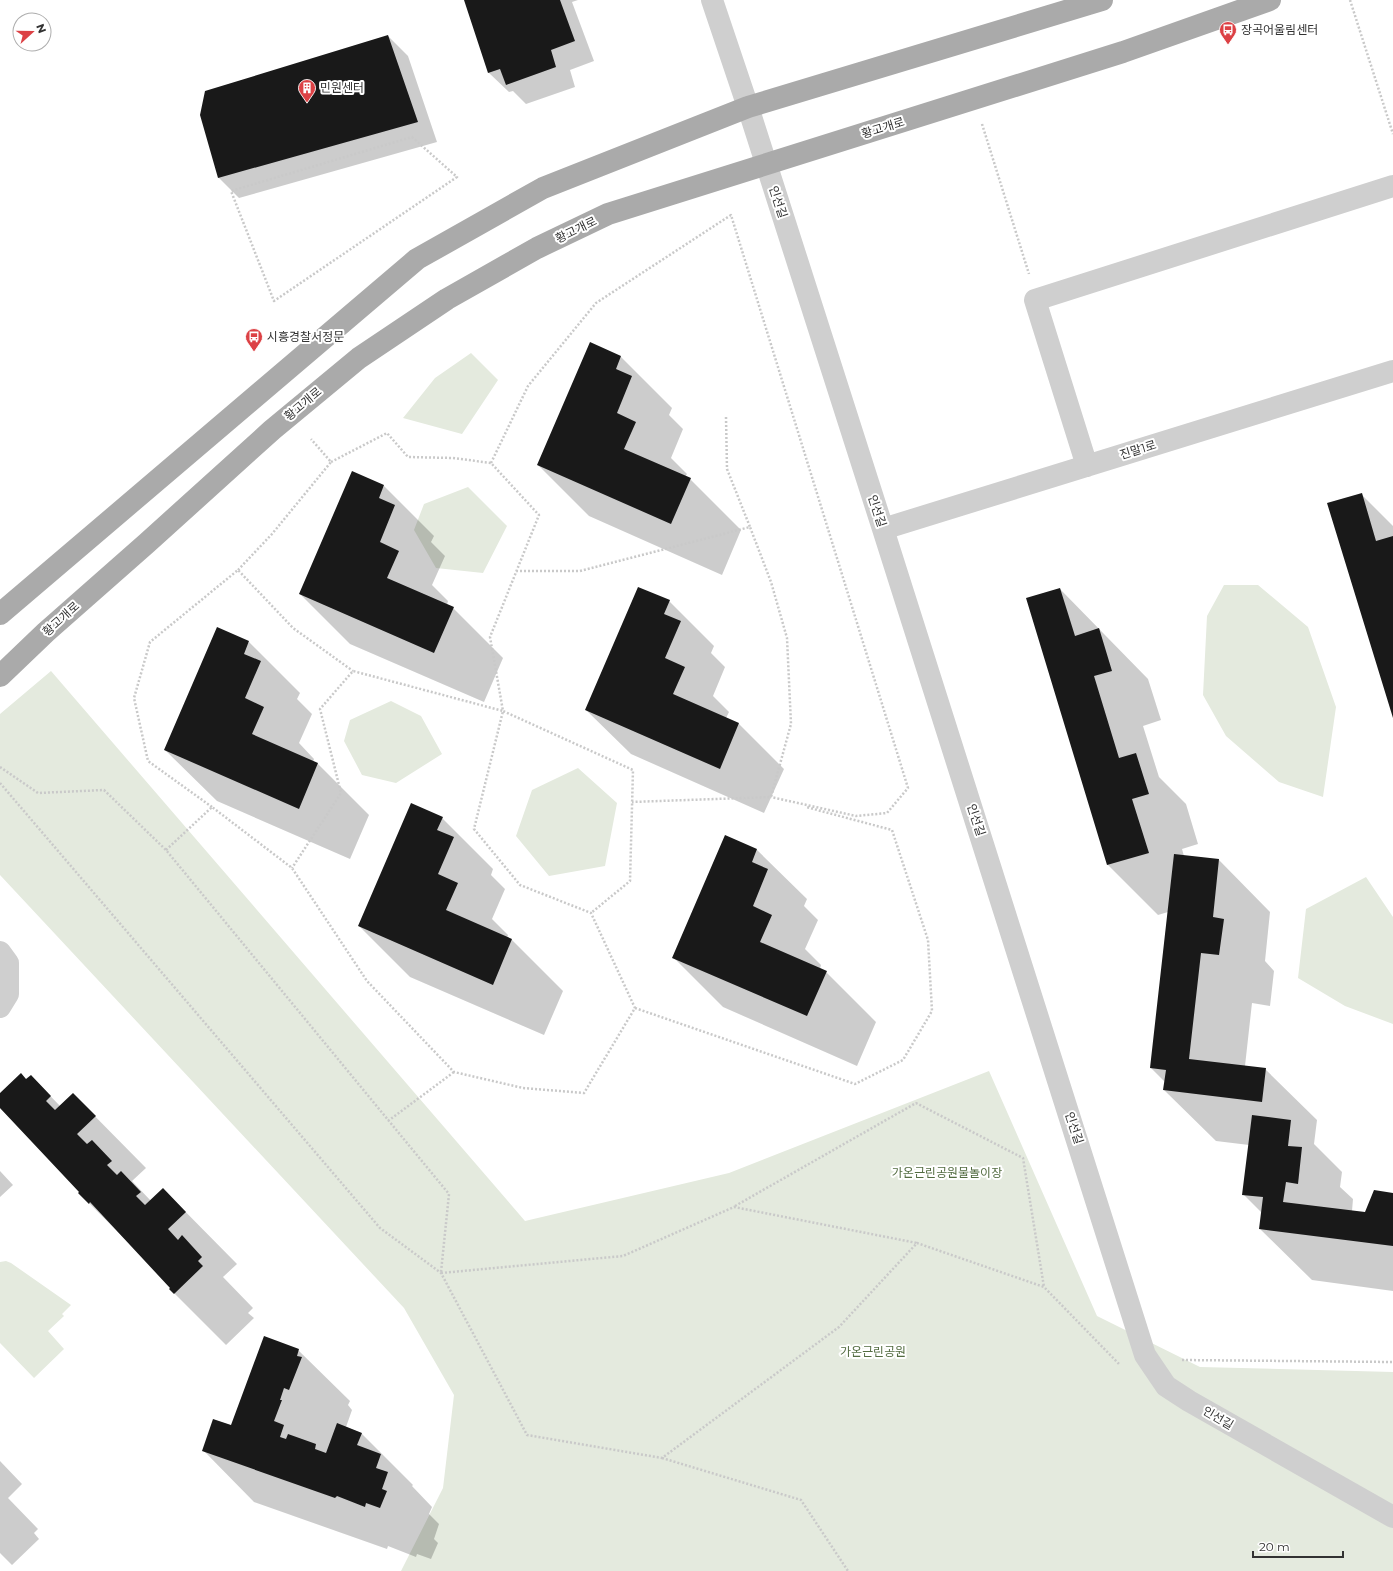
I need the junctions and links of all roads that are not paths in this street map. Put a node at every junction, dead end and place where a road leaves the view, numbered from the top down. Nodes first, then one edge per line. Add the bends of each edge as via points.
1 (712, 0) edge
2 (1102, 0) edge
3 (1270, 0) edge
4 (748, 107) junction
5 (766, 165) junction
6 (1393, 186) edge
7 (1393, 371) edge
8 (1087, 466) junction
9 (883, 529) junction
10 (0, 614) edge
11 (0, 676) edge
12 (0, 952) edge
13 (0, 1007) edge
14 (1393, 1517) edge

1 - 4 street, 인선길
2 - 4 main road
3 - 5 main road, 황고개로 via 1123,52
4 - 5 street, 인선길
4 - 10 main road via 543,188 417,259
5 - 9 street, 인선길
5 - 11 main road, 황고개로 via 608,214 537,248 447,299 359,358 272,430
6 - 8 street via 1035,300
7 - 8 street, 진말1로
8 - 9 street, 진말1로
9 - 14 street, 인선길 via 1145,1355 1166,1386
12 - 13 street via 8,963 8,994

